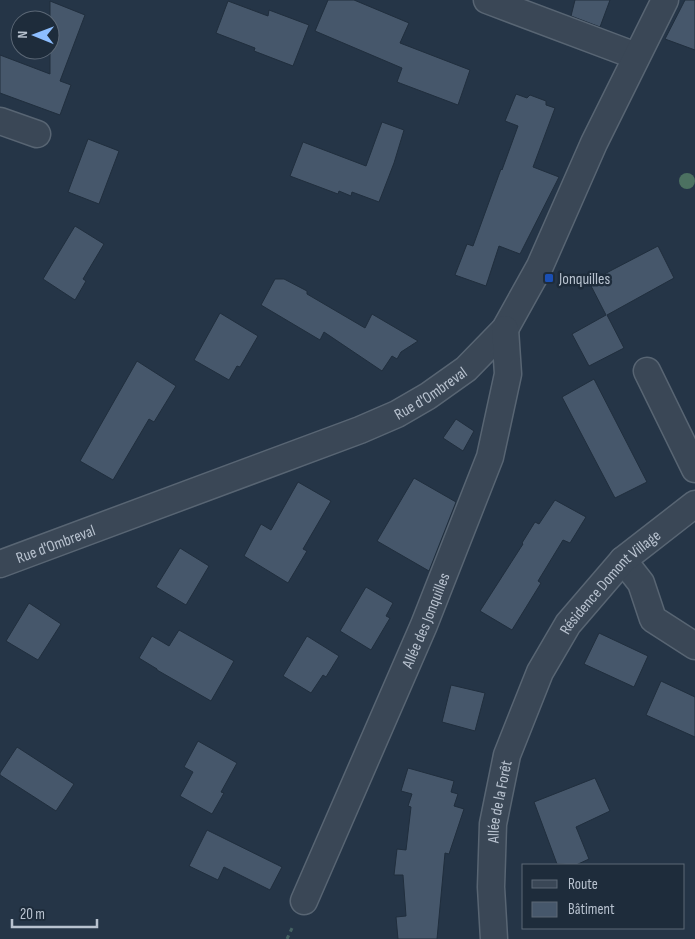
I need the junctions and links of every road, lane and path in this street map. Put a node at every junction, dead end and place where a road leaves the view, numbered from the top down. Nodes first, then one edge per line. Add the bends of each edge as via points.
1 (487, 0) edge
2 (665, 0) edge
3 (636, 56) junction
4 (0, 120) edge
5 (37, 134) dead end
6 (504, 329) junction
7 (647, 370) dead end
8 (695, 468) edge
9 (695, 504) edge
10 (623, 560) junction
11 (0, 564) edge
12 (695, 646) edge
13 (540, 672) joint
14 (304, 901) dead end
15 (494, 939) edge

1 - 3 street
2 - 3 street, Rue d'Ombreval
3 - 6 street, Rue d'Ombreval via 540,266
4 - 5 street
6 - 11 street, Rue d'Ombreval via 466,369 397,414
6 - 14 street, Allée des Jonquilles via 508,374 490,457 424,625
7 - 8 street
9 - 10 street, Résidence Domont Village
10 - 12 street via 641,584 654,619
10 - 13 street, Résidence Domont Village via 568,624
13 - 15 street, Allée de la Forêt via 508,756 493,824 491,887

